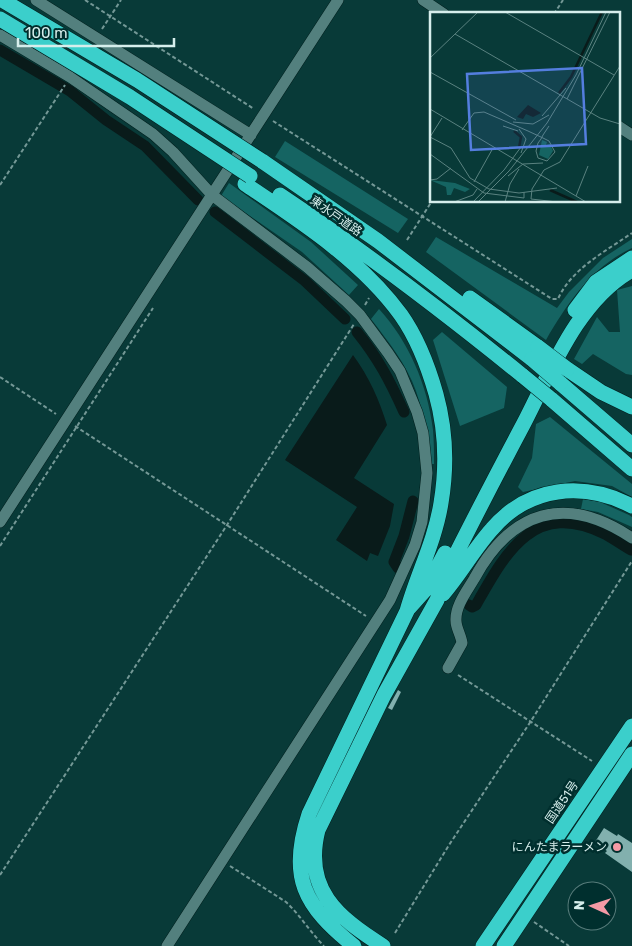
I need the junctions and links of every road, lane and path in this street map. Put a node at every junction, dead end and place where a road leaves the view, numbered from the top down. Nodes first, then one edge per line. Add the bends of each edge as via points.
1 (2, 0) edge
2 (36, 0) edge
3 (84, 0) edge
4 (338, 0) edge
5 (423, 0) edge
6 (563, 0) edge
7 (441, 12) edge
8 (555, 12) edge
9 (0, 19) edge
10 (0, 35) edge
11 (66, 83) dead end
12 (264, 115) junction
13 (620, 127) edge
14 (251, 134) junction
15 (632, 135) edge
16 (248, 180) junction
17 (0, 185) edge
18 (212, 195) junction
19 (431, 202) edge
20 (423, 216) junction
21 (632, 233) edge
22 (407, 240) dead end
23 (632, 258) edge
24 (632, 270) edge
25 (156, 303) dead end
26 (360, 315) junction
27 (535, 353) junction
28 (0, 378) edge
29 (632, 407) edge
30 (66, 420) junction
31 (77, 427) junction
32 (632, 445) edge
33 (632, 469) edge
34 (632, 506) edge
35 (0, 522) edge
36 (227, 525) junction
37 (632, 538) edge
38 (0, 546) edge
39 (632, 561) edge
40 (437, 600) junction
41 (407, 612) junction
42 (376, 623) junction
43 (448, 668) joint
44 (531, 721) junction
45 (632, 726) edge
46 (630, 762) edge
47 (603, 768) junction
48 (222, 861) junction
49 (0, 875) edge
50 (524, 916) junction
51 (395, 933) dead end
52 (167, 946) edge
53 (324, 946) edge
54 (354, 946) edge
55 (383, 946) edge
56 (483, 946) edge
57 (504, 946) edge
58 (569, 946) edge

1 - 27 highway, 東水戸道路, bridge via 137,80 342,216 381,236
2 - 14 street
3 - 12 path
4 - 12 street
5 - 7 street
6 - 8 path
9 - 16 highway, bridge via 130,97
10 - 18 street via 70,77 153,134
11 - 17 path
12 - 14 street
12 - 20 path
13 - 15 street
14 - 18 street
16 - 33 highway, 東水戸道路, bridge via 347,241 441,311
16 - 41 highway via 365,275 401,316 425,360 443,427 444,478 434,532
18 - 26 street via 307,267
18 - 30 street
19 - 20 path
20 - 21 path via 552,299 558,299 585,265
20 - 22 path
23 - 41 highway via 596,282 578,306 522,405 426,590
24 - 40 highway via 611,284 592,304 569,338 447,572
25 - 31 path
26 - 36 path
26 - 42 street via 404,380 417,412 426,453 422,522 402,574
27 - 29 highway, bridge via 568,368 601,392
27 - 32 highway, bridge via 560,383
28 - 30 path
30 - 31 path
30 - 35 street
31 - 36 path
31 - 38 path
34 - 40 highway via 599,493 574,490 530,500 508,513 492,528
36 - 42 path
36 - 49 path
37 - 43 street via 580,514 551,514 522,524 491,552 457,610 456,621 462,642
39 - 44 path
40 - 55 highway via 384,695 323,818 315,842 315,871 327,900 352,924
41 - 54 highway via 308,814 299,848 307,896 330,927
42 - 48 street
43 - 44 path
44 - 47 path
44 - 51 path
45 - 47 highway, 国道51号
46 - 50 highway
47 - 56 highway, 国道51号
48 - 52 street
48 - 53 path via 286,902
50 - 57 highway
50 - 58 path

